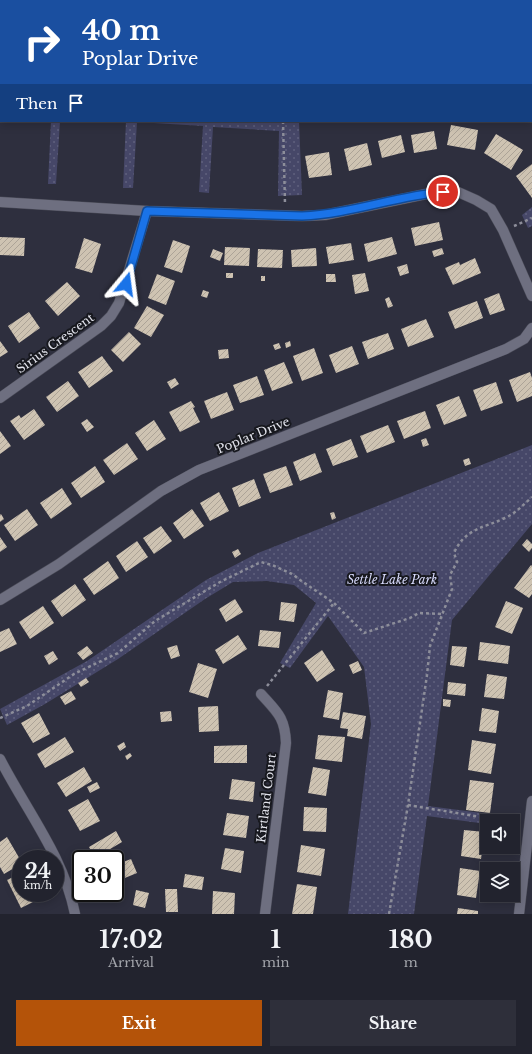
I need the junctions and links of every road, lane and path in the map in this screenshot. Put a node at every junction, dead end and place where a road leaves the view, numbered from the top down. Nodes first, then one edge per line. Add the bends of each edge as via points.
1 (283, 122) edge
2 (0, 202) edge
3 (147, 211) junction
4 (286, 215) junction
5 (532, 218) edge
6 (503, 230) junction
7 (532, 296) edge
8 (532, 328) edge
9 (0, 398) edge
10 (532, 497) edge
11 (0, 600) edge
12 (334, 603) junction
13 (443, 614) junction
14 (261, 694) joint
15 (0, 718) edge
16 (0, 759) edge
17 (532, 801) edge
18 (408, 805) junction
19 (480, 817) edge
20 (75, 914) edge
21 (265, 914) edge
22 (389, 914) edge
23 (519, 914) edge

1 - 4 path
2 - 3 street
3 - 4 street
3 - 9 street, Sirius Crescent via 126,284 111,316 101,326
4 - 6 street via 325,215 426,194 458,192 491,210
5 - 6 path
6 - 7 street
8 - 11 street, Poplar Drive via 524,339 506,349 199,470 162,491 59,564
10 - 13 path via 517,512 464,537 454,553 457,562 450,575 452,589
12 - 13 path via 364,633 419,613
12 - 14 path
12 - 15 path via 292,574 261,562 220,582 155,621 118,653 74,674 27,706
13 - 18 path via 430,646
14 - 21 street, Kirtland Court via 281,716 286,731
16 - 20 street via 57,863
17 - 23 street
18 - 19 path
18 - 22 path

